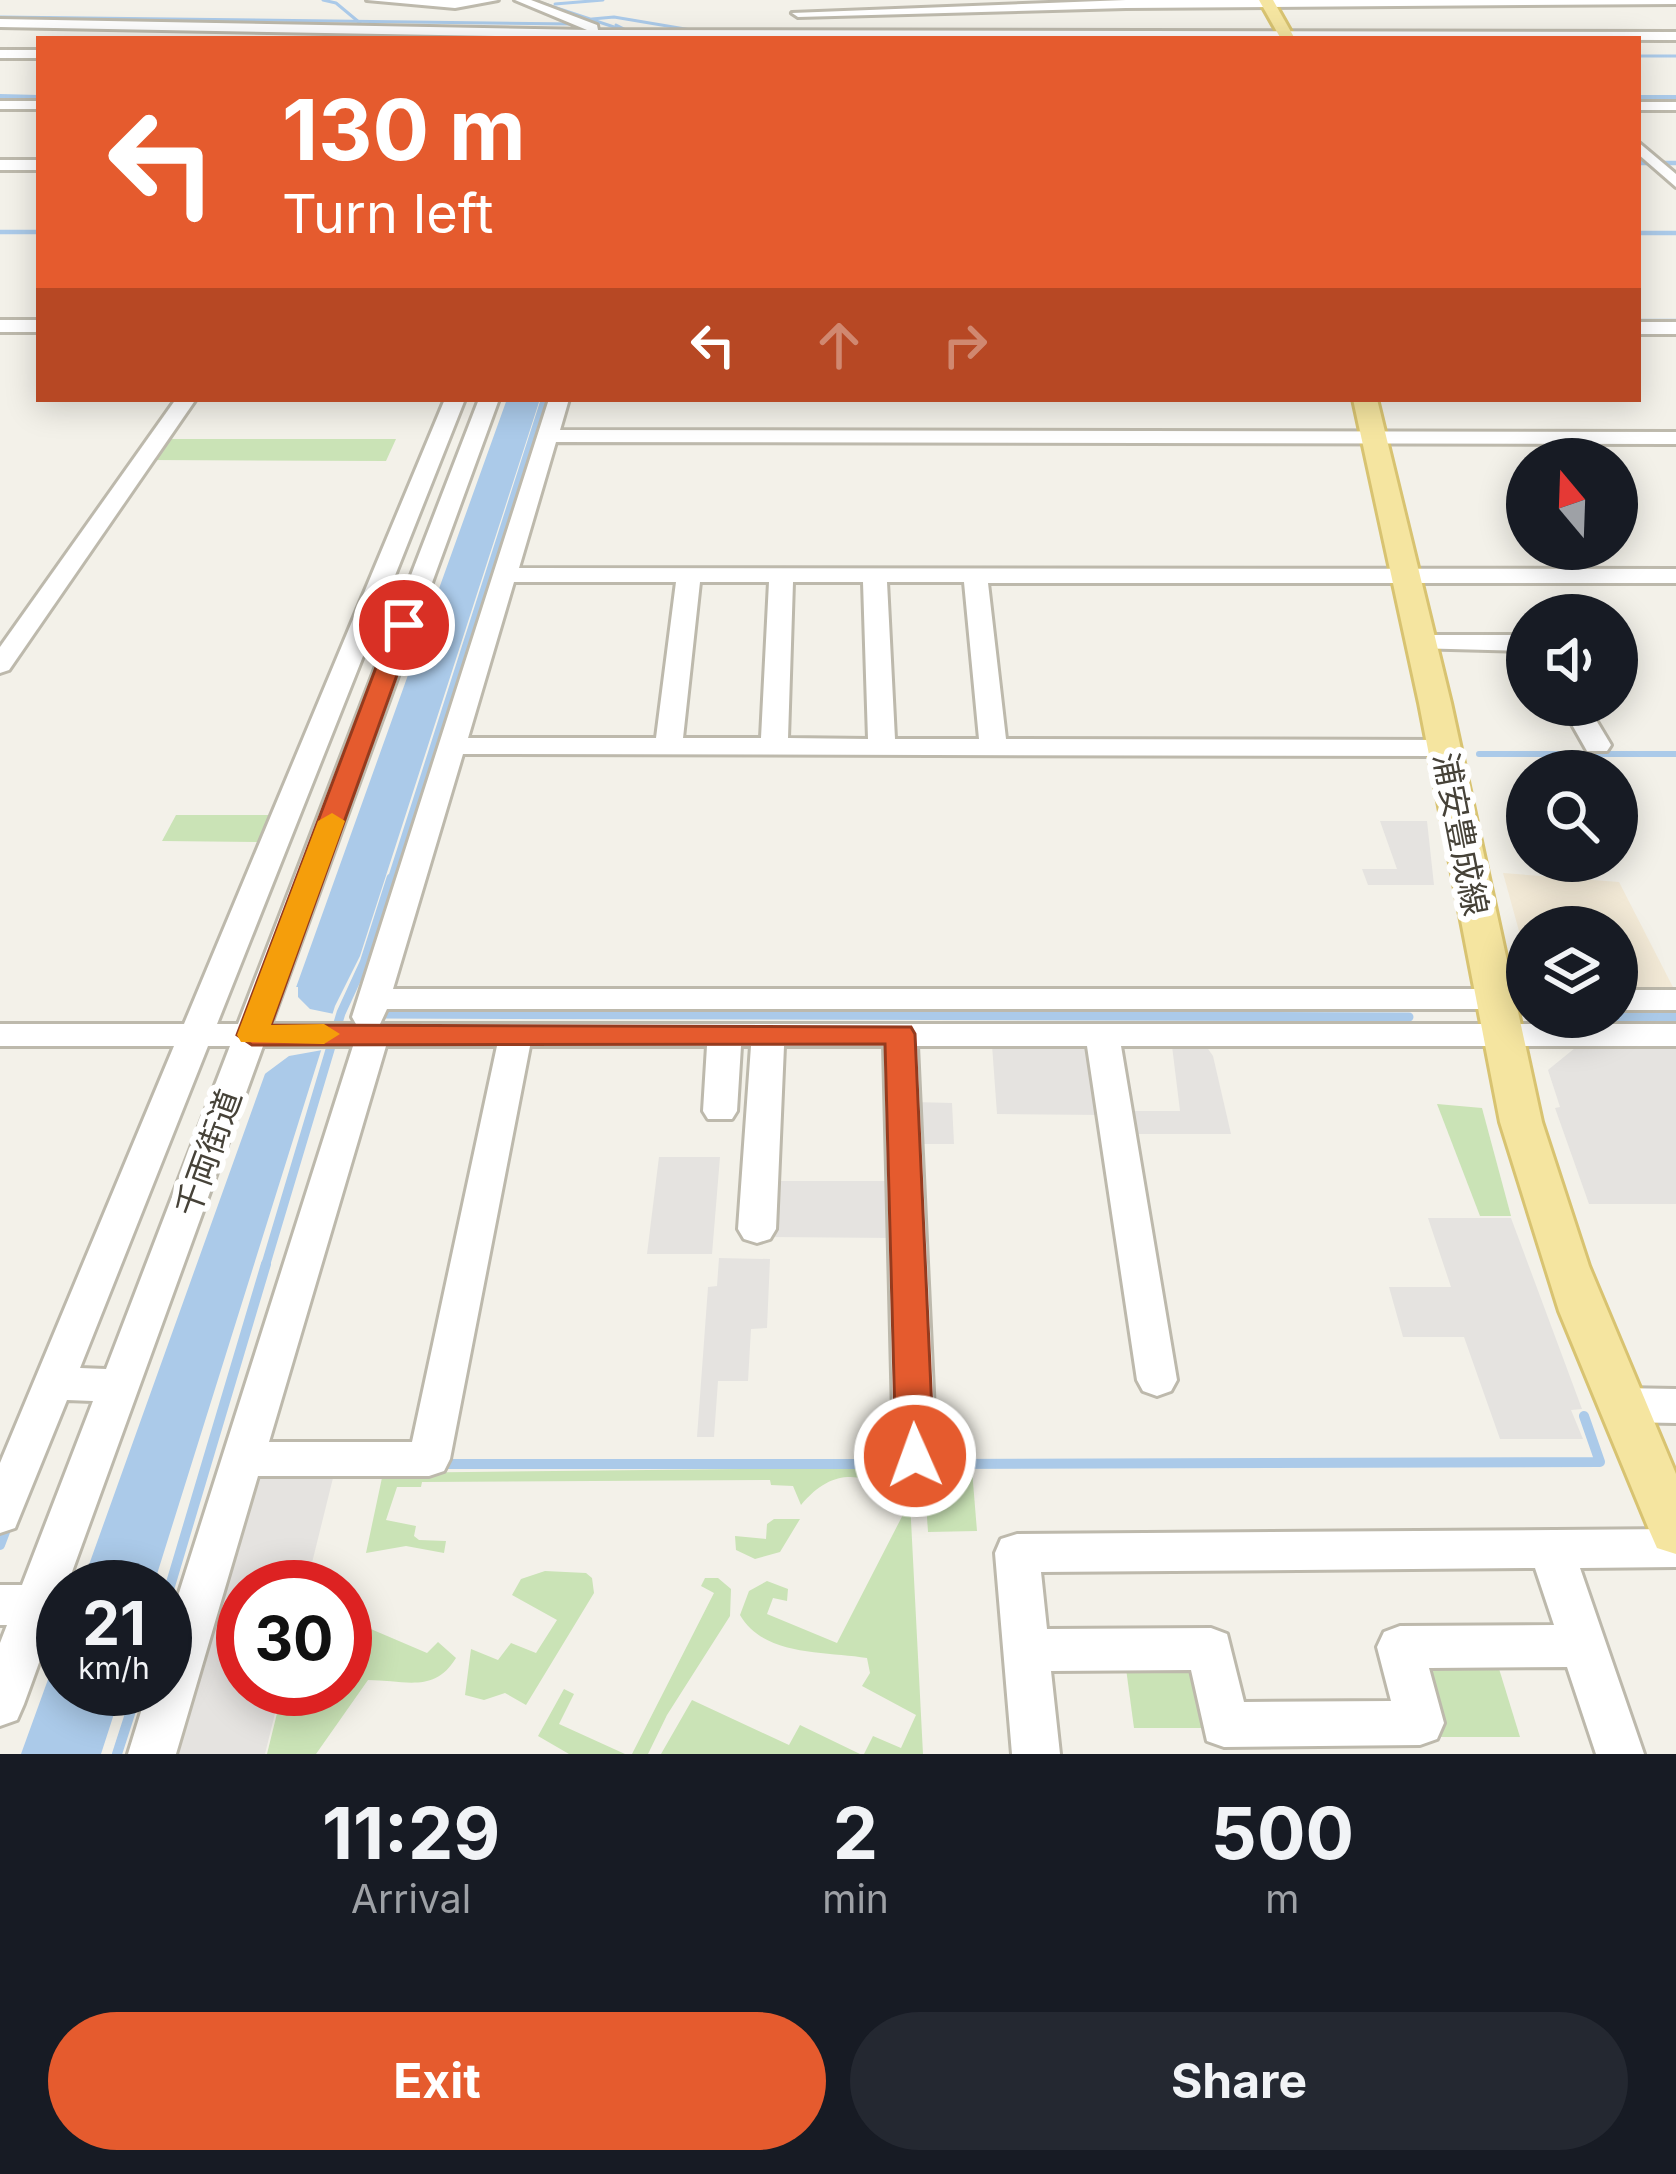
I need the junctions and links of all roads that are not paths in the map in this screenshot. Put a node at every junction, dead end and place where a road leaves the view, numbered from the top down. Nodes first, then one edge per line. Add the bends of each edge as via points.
1 (373, 0) edge
2 (492, 0) edge
3 (570, 1) edge
4 (1676, 1) edge
5 (541, 2) edge
6 (1267, 2) edge
7 (1557, 2) edge
8 (1126, 4) junction
9 (1224, 4) junction
10 (1414, 4) junction
11 (795, 7) edge
12 (937, 10) junction
13 (1676, 14) edge
14 (582, 22) junction
15 (0, 23) edge
16 (514, 23) dead end
17 (1238, 32) junction
18 (1110, 34) dead end
19 (1326, 34) dead end
20 (942, 35) edge
21 (1438, 35) junction
22 (608, 36) edge
23 (805, 36) junction
24 (1130, 36) edge
25 (1277, 36) edge
26 (1286, 36) edge
27 (1463, 36) edge
28 (1530, 36) edge
29 (1676, 38) edge
30 (1641, 40) edge
31 (0, 54) edge
32 (36, 54) edge
33 (1641, 102) edge
34 (1676, 102) edge
35 (0, 105) edge
36 (36, 105) edge
37 (0, 165) edge
38 (36, 165) edge
39 (1652, 165) edge
40 (1676, 166) edge
41 (1676, 182) edge
42 (1641, 317) edge
43 (1676, 317) edge
44 (1641, 328) edge
45 (1676, 328) edge
46 (184, 402) edge
47 (485, 402) edge
48 (558, 402) edge
49 (1367, 402) edge
50 (454, 425) edge
51 (548, 436) junction
52 (1373, 438) junction
53 (1676, 438) edge
54 (506, 575) junction
55 (689, 575) junction
56 (781, 576) junction
57 (875, 576) junction
58 (975, 576) junction
59 (1402, 576) junction
60 (1676, 576) edge
61 (1506, 632) edge
62 (1422, 643) junction
63 (0, 664) edge
64 (342, 715) junction
65 (1587, 726) edge
66 (1598, 745) dead end
67 (455, 746) junction
68 (669, 746) junction
69 (774, 747) junction
70 (882, 747) junction
71 (992, 747) junction
72 (1444, 748) junction
73 (296, 787) junction
74 (344, 787) junction
75 (234, 939) junction
76 (288, 939) junction
77 (1638, 1000) edge
78 (1676, 1000) edge
79 (1506, 1007) edge
80 (1506, 1011) edge
81 (1506, 1011) edge
82 (972, 1016) junction
83 (363, 1025) junction
84 (1638, 1030) edge
85 (515, 1034) junction
86 (724, 1034) junction
87 (768, 1034) junction
88 (900, 1034) junction
89 (1102, 1034) junction
90 (197, 1035) junction
91 (264, 1035) junction
92 (1676, 1035) edge
93 (0, 1036) edge
94 (1512, 1038) edge
95 (719, 1112) dead end
96 (757, 1229) dead end
97 (1157, 1380) dead end
98 (66, 1385) junction
99 (122, 1385) junction
100 (1621, 1406) junction
101 (1676, 1406) edge
102 (915, 1456) dead end
103 (240, 1459) junction
104 (0, 1515) edge
105 (1676, 1532) edge
106 (1676, 1548) edge
107 (1551, 1549) junction
108 (18, 1606) edge
109 (1584, 1646) junction
110 (1026, 1650) junction
111 (0, 1704) edge
112 (152, 1754) edge
113 (1036, 1754) edge
114 (1620, 1754) edge

1 - 2 street
3 - 5 street
4 - 7 street
5 - 14 street
6 - 9 street
6 - 10 street
6 - 26 main road
7 - 10 street
7 - 13 street via 1565,13
8 - 9 street
8 - 12 street
8 - 24 street
9 - 17 street
10 - 21 street
11 - 12 street
11 - 23 street
12 - 20 street
14 - 16 street
14 - 22 street
15 - 22 street
17 - 24 street
17 - 25 street
18 - 24 street
19 - 21 street
20 - 23 street
20 - 24 street
21 - 27 street
22 - 23 street
28 - 29 street via 1579,30
29 - 30 street
31 - 32 street
33 - 34 street
35 - 36 street
37 - 38 street
39 - 40 street
39 - 41 street
42 - 43 street
44 - 45 street
46 - 63 street
47 - 50 street, 千両街道
48 - 51 street
49 - 52 main road, 浦安豊成線
50 - 64 street, 千両街道
51 - 52 street
51 - 54 street
52 - 53 street
52 - 59 main road, 浦安豊成線
54 - 55 street
54 - 67 street
55 - 56 street
55 - 68 street
56 - 57 street
56 - 69 street
57 - 58 street
57 - 70 street
58 - 59 street
58 - 71 street
59 - 60 street
59 - 62 main road, 浦安豊成線
61 - 62 street
62 - 72 main road, 浦安豊成線
64 - 73 street
64 - 74 street, 千両街道
65 - 66 street
67 - 68 street
67 - 83 street
68 - 69 street
69 - 70 street
70 - 71 street
71 - 72 street
72 - 79 main road, 浦安豊成線
73 - 74 street
73 - 75 street
74 - 76 street, 千両街道
75 - 76 street
75 - 90 street
76 - 91 street, 千両街道
77 - 78 street
80 - 82 street
81 - 89 street
82 - 83 street
82 - 88 street
82 - 89 street
83 - 85 street
83 - 91 street
83 - 103 street
84 - 92 street
85 - 86 street
85 - 103 street via 429,1459
86 - 87 street
86 - 95 street
87 - 88 street
87 - 96 street
88 - 102 street
89 - 97 street
90 - 91 street
90 - 93 street
90 - 98 street
91 - 99 street, 千両街道
94 - 100 main road, 浦安豊成線 via 1536,1175
98 - 99 street
98 - 104 street
99 - 108 street, 千両街道
100 - 101 street
100 - 105 main road, 浦安豊成線
103 - 112 street
106 - 107 street
107 - 109 street
107 - 110 street via 1017,1553
108 - 111 street, 千両街道
109 - 110 street via 1400,1647 1420,1724 1224,1725 1210,1649
109 - 114 street
110 - 113 street

